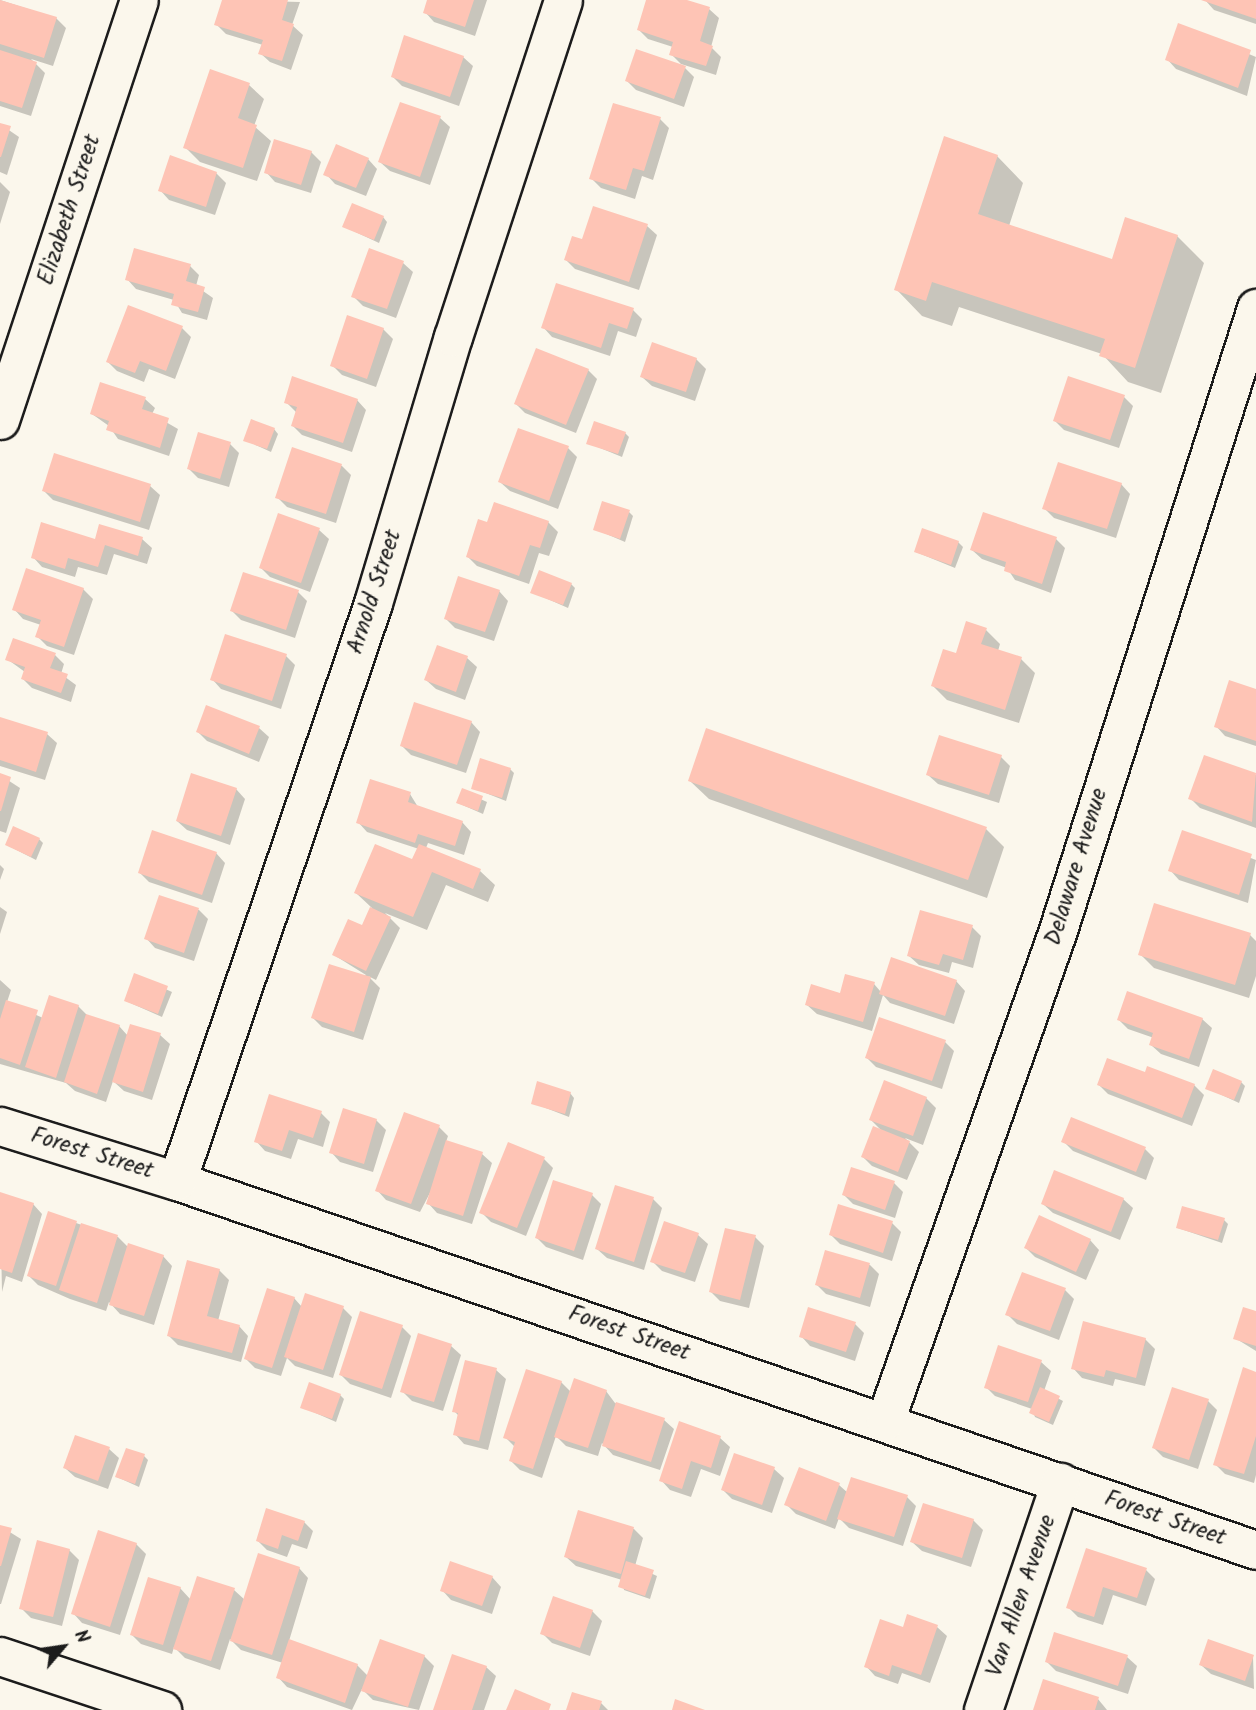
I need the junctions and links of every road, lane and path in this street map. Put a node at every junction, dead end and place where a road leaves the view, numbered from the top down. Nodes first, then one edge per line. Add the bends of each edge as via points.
1 (139, 0) edge
2 (563, 0) edge
3 (1256, 309) edge
4 (0, 420) edge
5 (0, 1126) edge
6 (177, 1181) junction
7 (885, 1421) junction
8 (1060, 1482) junction
9 (1256, 1550) edge
10 (0, 1656) edge
11 (162, 1710) edge
12 (983, 1710) edge

1 - 4 street, Elizabeth Street
2 - 6 street, Arnold Street via 453,337 373,603
3 - 7 street, Delaware Avenue via 1058,930
5 - 6 street, Forest Street
6 - 7 street, Forest Street
7 - 8 street, Forest Street
8 - 9 street, Forest Street
8 - 12 street, Van Allen Avenue
10 - 11 street

